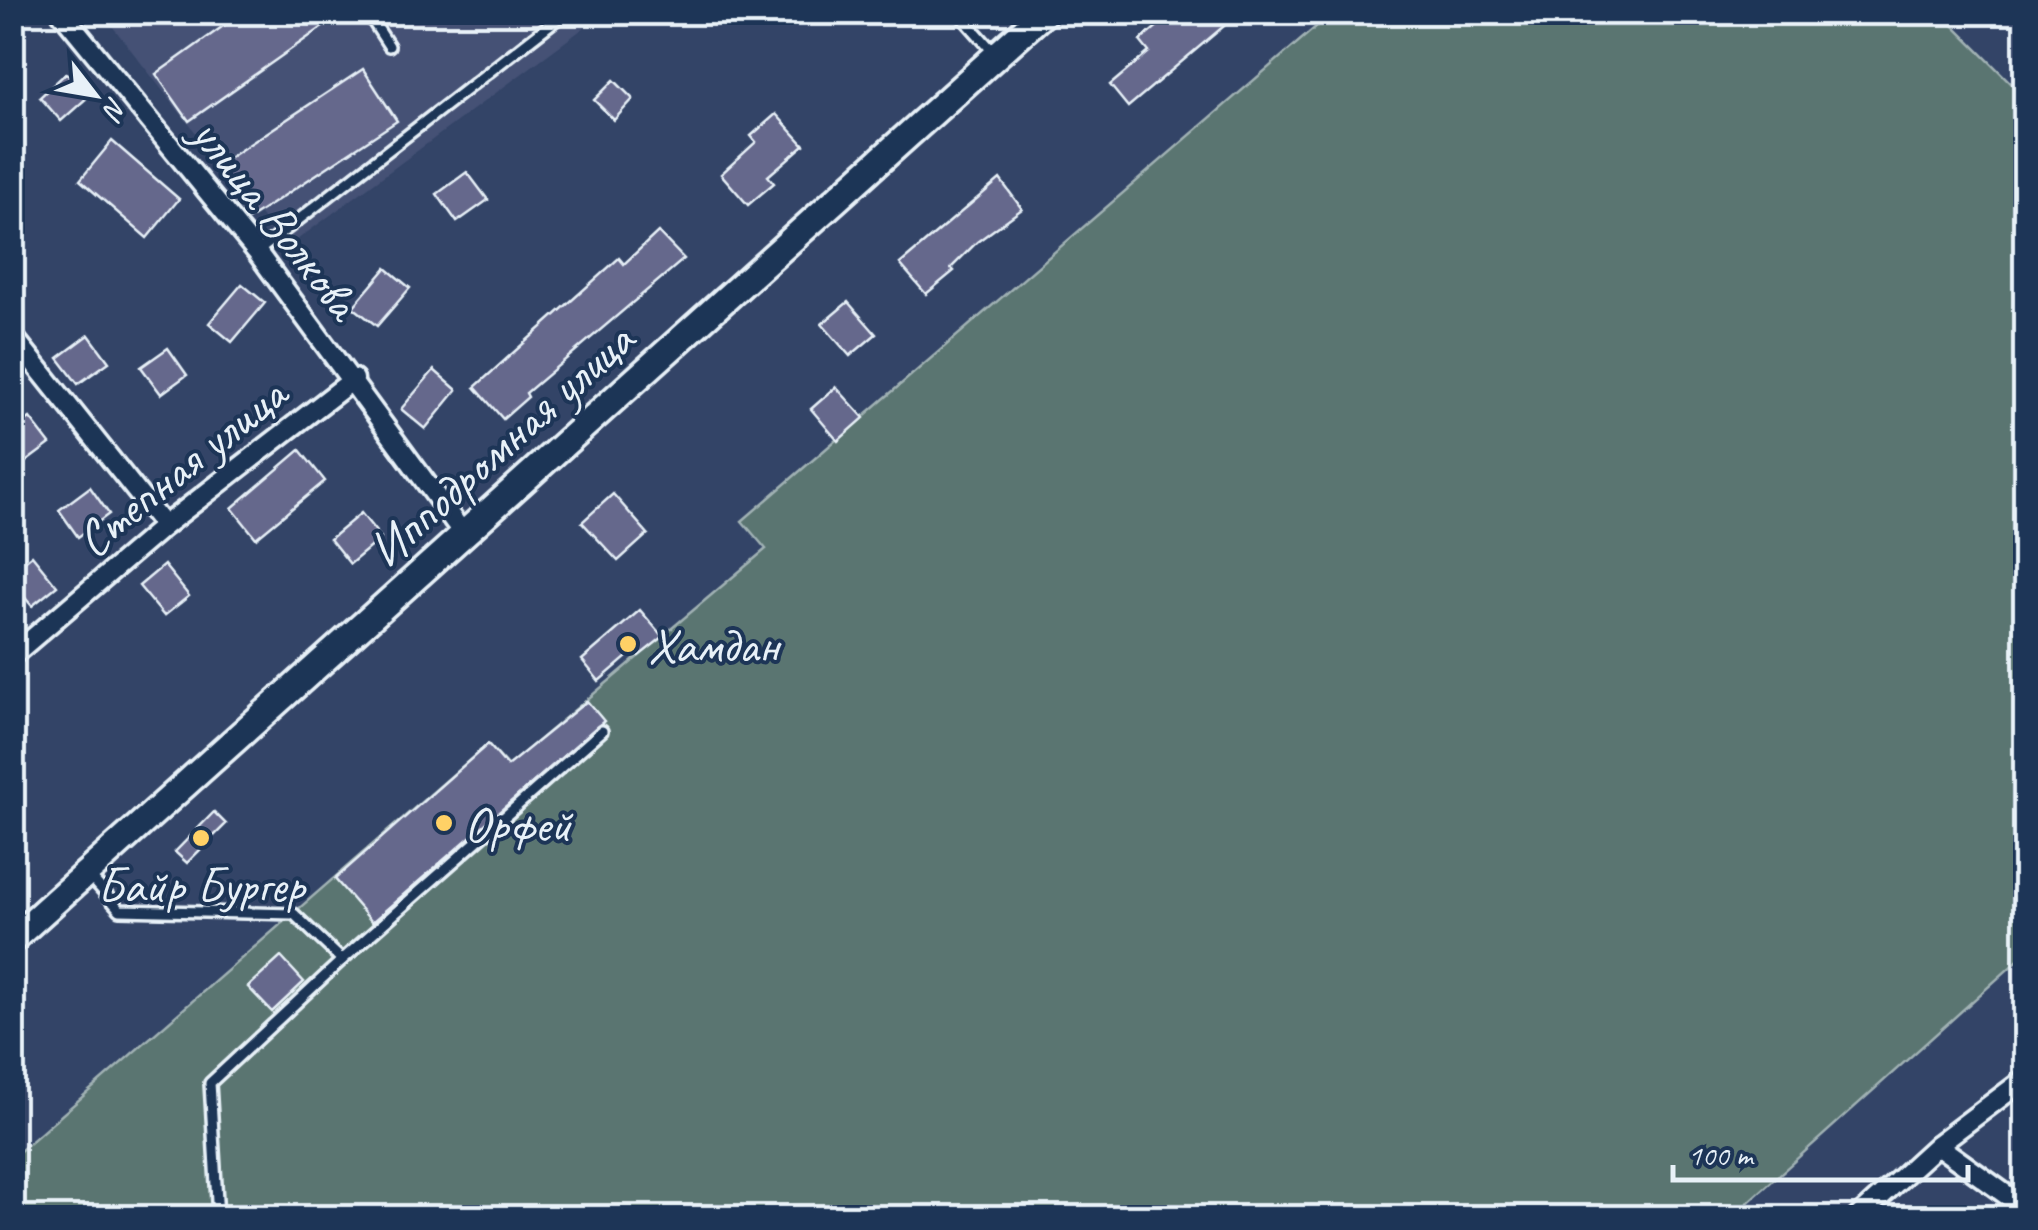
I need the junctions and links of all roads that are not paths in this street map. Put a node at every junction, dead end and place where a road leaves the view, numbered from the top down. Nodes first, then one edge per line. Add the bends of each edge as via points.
1 (62, 12) edge
2 (368, 12) edge
3 (566, 12) edge
4 (958, 12) edge
5 (1045, 12) edge
6 (389, 46) dead end
7 (997, 56) junction
8 (257, 252) junction
9 (12, 335) edge
10 (354, 379) junction
11 (164, 526) junction
12 (465, 536) junction
13 (12, 656) edge
14 (602, 731) dead end
15 (88, 873) junction
16 (12, 940) edge
17 (342, 960) junction
18 (2026, 1078) edge
19 (1937, 1145) junction
20 (2026, 1209) edge
21 (218, 1218) edge
22 (1857, 1218) edge

1 - 8 street, улица Волкова
2 - 6 lane
3 - 8 lane
4 - 7 lane
5 - 7 main road, Ипподромная улица
7 - 12 main road, Ипподромная улица
8 - 10 street, улица Волкова
9 - 11 street
10 - 11 street, Степная улица
10 - 12 street, улица Волкова
11 - 13 street, Степная улица
12 - 15 main road, Ипподромная улица
14 - 17 lane
15 - 16 main road, Ипподромная улица
15 - 17 lane via 120,910 294,914
17 - 21 lane via 210,1083
18 - 19 street
19 - 20 street
19 - 22 street

